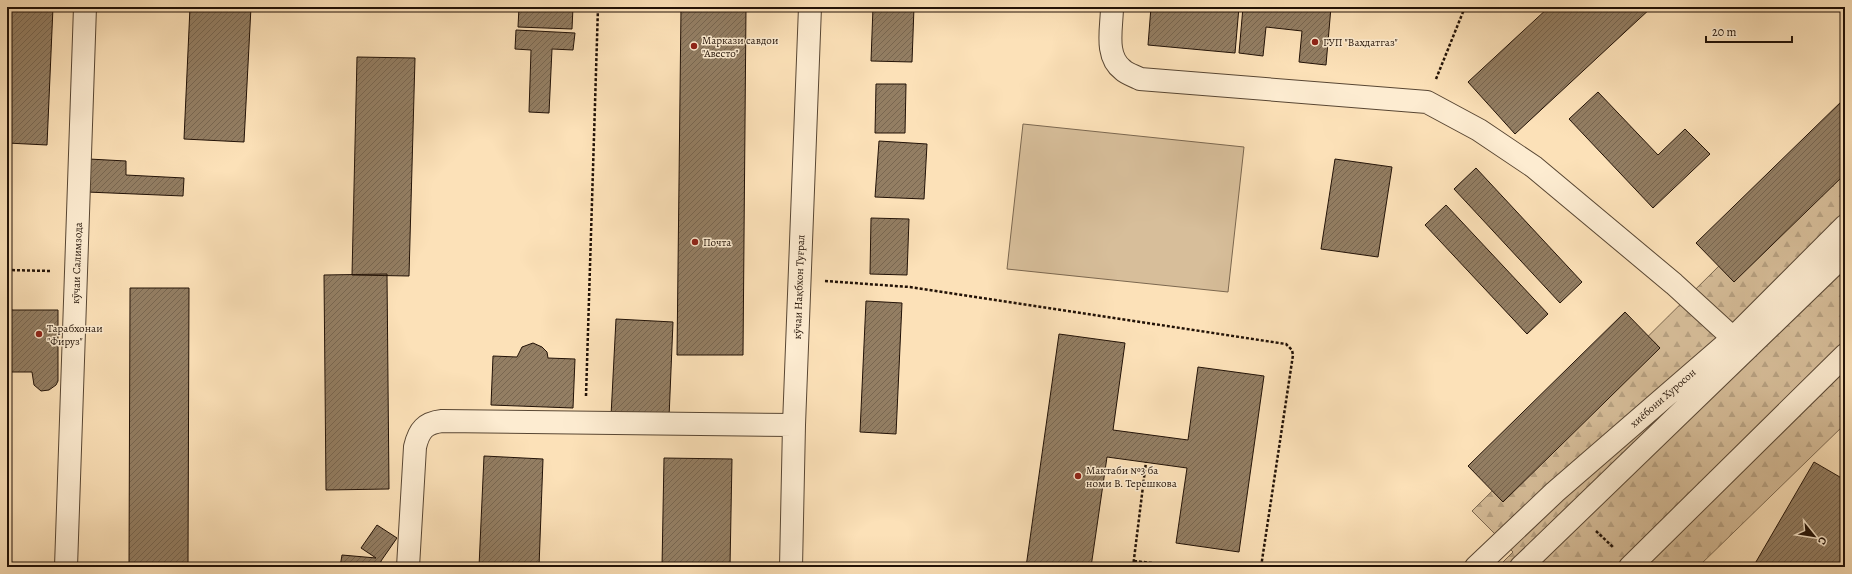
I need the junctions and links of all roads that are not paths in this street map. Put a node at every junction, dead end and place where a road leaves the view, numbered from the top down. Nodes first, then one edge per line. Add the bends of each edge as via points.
1 (85, 7) edge
2 (810, 7) edge
3 (1112, 7) edge
4 (1845, 226) edge
5 (1845, 254) edge
6 (1733, 338) junction
7 (1845, 355) edge
8 (794, 425) junction
9 (66, 567) edge
10 (408, 567) edge
11 (792, 567) edge
12 (1476, 567) edge
13 (1522, 567) edge
14 (1630, 567) edge

1 - 9 street, кӯчаи Салимзода
2 - 8 street, кӯчаи Нақбхон Туғрал
3 - 6 street via 1111,50 1114,61 1123,70 1140,79 1427,102 1479,130 1534,167 1674,284
4 - 6 street, хиёбони Хуросон
5 - 13 street
6 - 12 street, хиёбони Хуросон via 1555,492
7 - 14 street
8 - 10 street via 433,422 424,426 415,447
8 - 11 street, кӯчаи Нақбхон Туғрал

